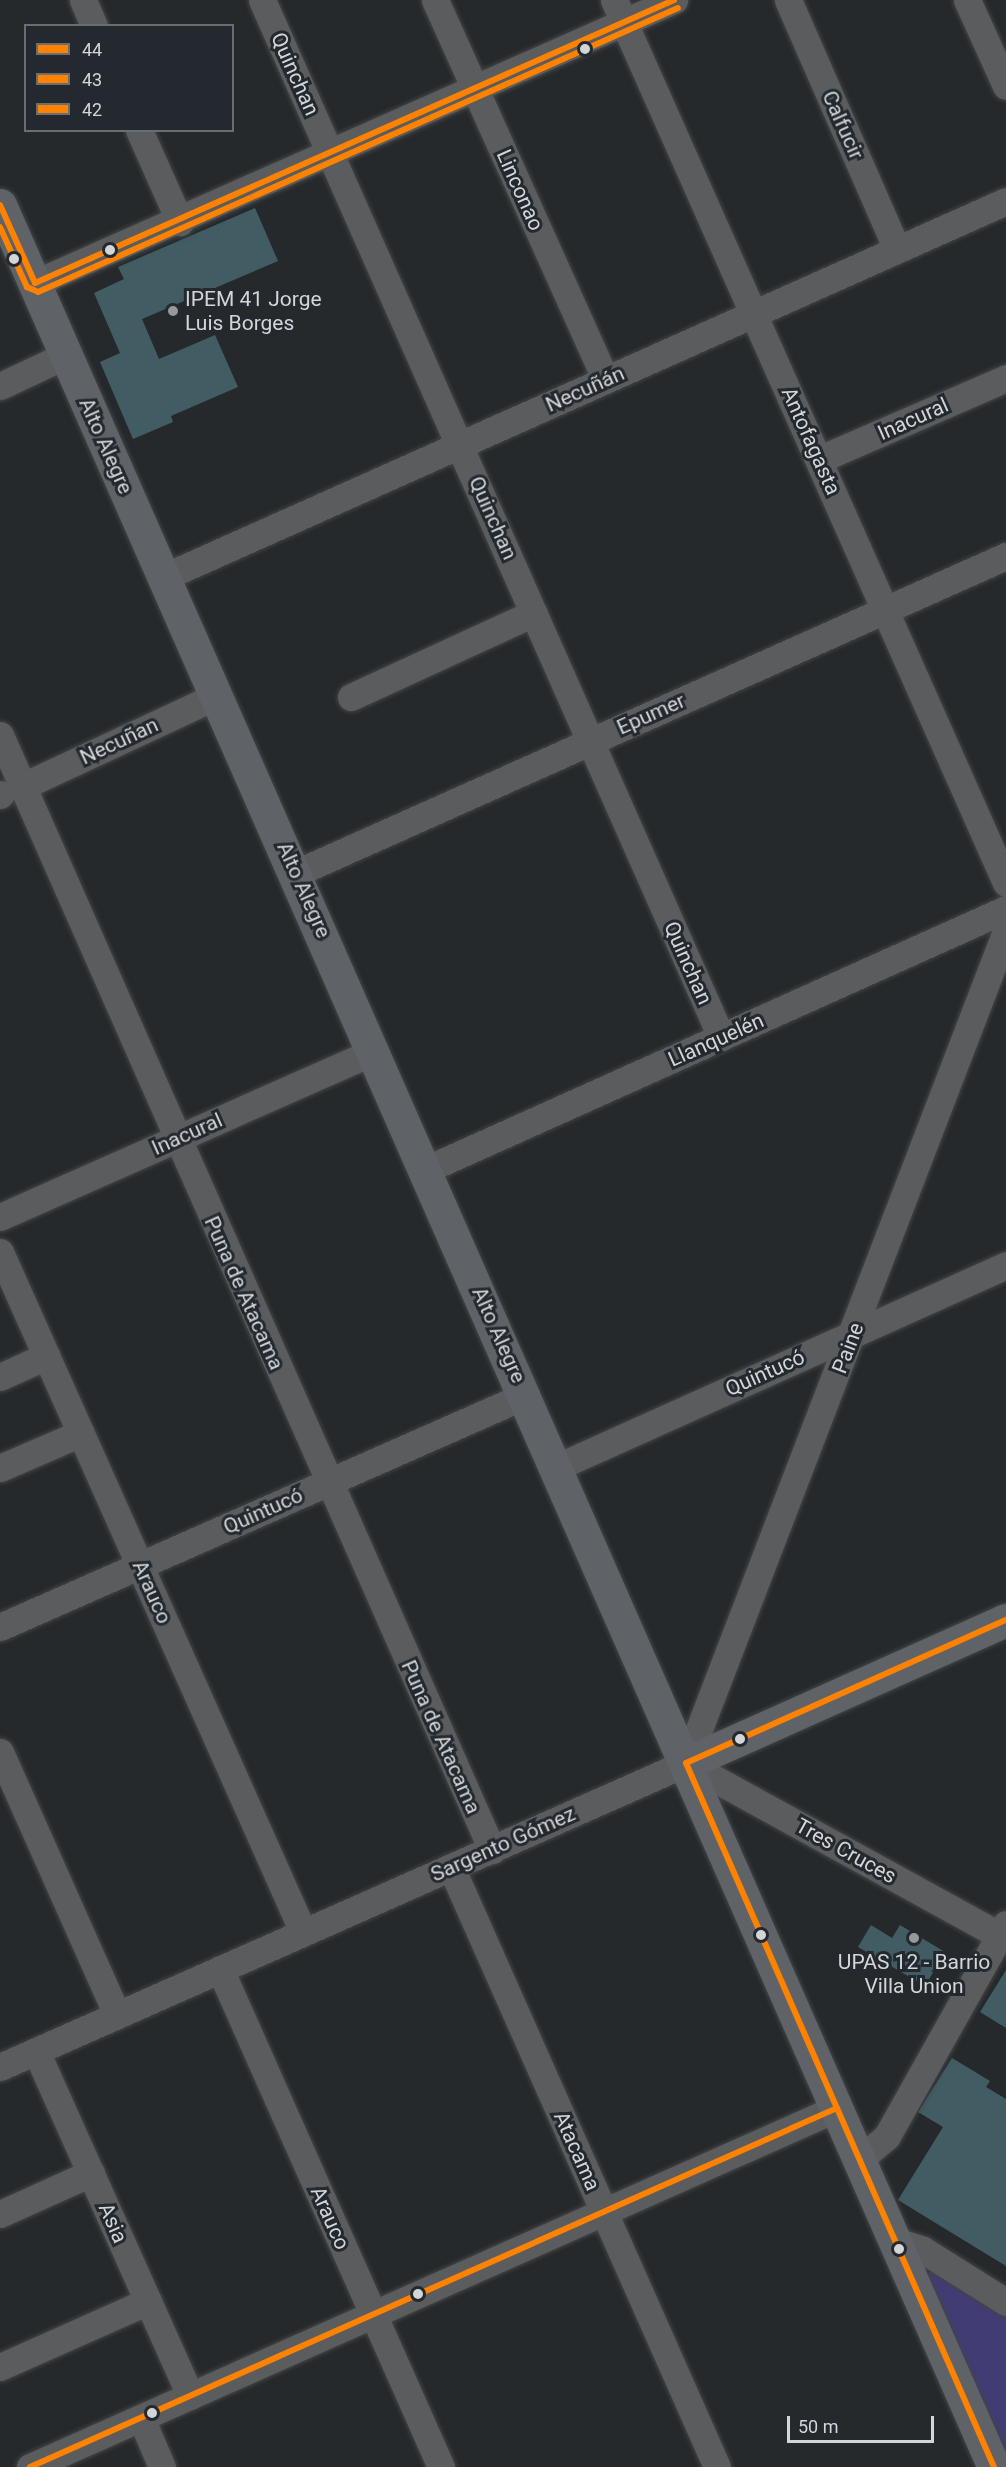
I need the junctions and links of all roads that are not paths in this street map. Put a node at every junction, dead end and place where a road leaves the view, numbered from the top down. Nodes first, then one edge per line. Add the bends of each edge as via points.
1 (82, 0) edge
2 (262, 0) edge
3 (435, 0) edge
4 (674, 0) edge
5 (788, 0) edge
6 (967, 0) edge
7 (619, 11) edge
8 (93, 24) edge
9 (1006, 86) edge
10 (475, 90) junction
11 (141, 132) edge
12 (330, 154) junction
13 (1006, 201) edge
14 (0, 205) edge
15 (180, 222) junction
16 (897, 249) junction
17 (35, 283) junction
18 (755, 314) junction
19 (66, 356) junction
20 (1006, 378) edge
21 (605, 380) junction
22 (0, 386) edge
23 (461, 446) junction
24 (820, 459) junction
25 (1006, 556) edge
26 (164, 577) junction
27 (884, 610) junction
28 (534, 613) junction
29 (216, 696) junction
30 (351, 697) dead end
31 (0, 735) edge
32 (591, 740) junction
33 (8, 792) edge
34 (296, 873) junction
35 (1006, 883) edge
36 (1006, 909) edge
37 (1006, 931) edge
38 (720, 1037) junction
39 (374, 1051) junction
40 (176, 1138) junction
41 (425, 1170) junction
42 (0, 1216) edge
43 (0, 1252) edge
44 (1006, 1265) edge
45 (854, 1333) junction
46 (46, 1356) junction
47 (0, 1377) edge
48 (526, 1395) junction
49 (81, 1433) junction
50 (557, 1467) junction
51 (0, 1468) edge
52 (327, 1483) junction
53 (140, 1565) junction
54 (1006, 1620) edge
55 (0, 1627) edge
56 (0, 1752) edge
57 (686, 1763) junction
58 (492, 1850) junction
59 (451, 1867) junction
60 (303, 1932) junction
61 (1004, 1933) edge
62 (220, 1969) junction
63 (117, 2015) junction
64 (36, 2050) junction
65 (0, 2067) edge
66 (837, 2108) junction
67 (860, 2159) junction
68 (91, 2173) junction
69 (604, 2213) junction
70 (0, 2214) edge
71 (896, 2241) junction
72 (148, 2301) junction
73 (1006, 2302) edge
74 (374, 2316) junction
75 (0, 2367) edge
76 (190, 2396) junction
77 (141, 2418) junction
78 (30, 2467) edge
79 (162, 2467) edge
80 (441, 2467) edge
81 (717, 2467) edge
82 (994, 2467) edge

1 - 8 street
2 - 12 street, Quinchan
3 - 10 street, Linconao
4 - 7 street
5 - 16 street, Calfucir
6 - 9 street
7 - 10 street
7 - 18 street, Antofagasta
10 - 12 street
10 - 21 street, Linconao
11 - 15 street
12 - 15 street
12 - 23 street, Quinchan
13 - 16 street, Necuñán
14 - 17 main road, Alto Alegre
15 - 17 street
16 - 18 street, Necuñán
17 - 19 main road, Alto Alegre
18 - 21 street, Necuñán
18 - 24 street, Antofagasta
19 - 22 street
19 - 26 main road, Alto Alegre
20 - 24 street, Inacural
21 - 23 street, Necuñán
23 - 26 street, Necuñán
23 - 28 street, Quinchan
24 - 27 street, Antofagasta
25 - 27 street, Epumer
26 - 29 main road, Alto Alegre
27 - 32 street, Epumer
27 - 35 street, Antofagasta
28 - 30 street
28 - 32 street, Quinchan
29 - 33 street, Necuñan
29 - 34 main road, Alto Alegre
31 - 33 street, Puna de Atacama
32 - 34 street, Epumer
32 - 38 street, Quinchan
33 - 40 street, Puna de Atacama
34 - 39 main road, Alto Alegre
36 - 38 street, Llanquelén
37 - 45 street, Paine
38 - 41 street, Llanquelén
39 - 40 street, Inacural
39 - 41 main road, Alto Alegre
40 - 42 street, Inacural
40 - 52 street, Puna de Atacama
41 - 48 main road, Alto Alegre
43 - 46 street, Arauco
44 - 45 street, Quintucó
45 - 50 street, Quintucó
45 - 57 street, Paine
46 - 47 street
46 - 49 street, Arauco
48 - 50 main road, Alto Alegre
48 - 52 street, Quintucó
49 - 51 street
49 - 53 street, Arauco
50 - 57 main road, Alto Alegre
52 - 53 street, Quintucó
52 - 58 street, Puna de Atacama
53 - 55 street, Quintucó
53 - 60 street, Arauco
54 - 57 main road, Sargento Gómez
56 - 63 street
57 - 58 street, Sargento Gómez
57 - 61 street, Tres Cruces
57 - 66 main road, Alto Alegre
58 - 59 street, Sargento Gómez
59 - 60 street, Sargento Gómez
59 - 69 street, Atacama
60 - 62 street, Sargento Gómez
61 - 67 street via 887,2136
62 - 63 street, Sargento Gómez
62 - 74 street, Arauco
63 - 64 street, Sargento Gómez
64 - 65 street, Sargento Gómez
64 - 68 street, Asia
66 - 67 main road, Alto Alegre
66 - 69 street
67 - 71 main road, Alto Alegre
68 - 70 street
68 - 72 street, Asia
69 - 74 street
69 - 81 street, Atacama
71 - 73 street via 923,2250
71 - 82 main road, Alto Alegre
72 - 75 street
72 - 76 street, Asia
74 - 76 street
74 - 80 street, Arauco
76 - 77 street
77 - 78 street
77 - 79 street

